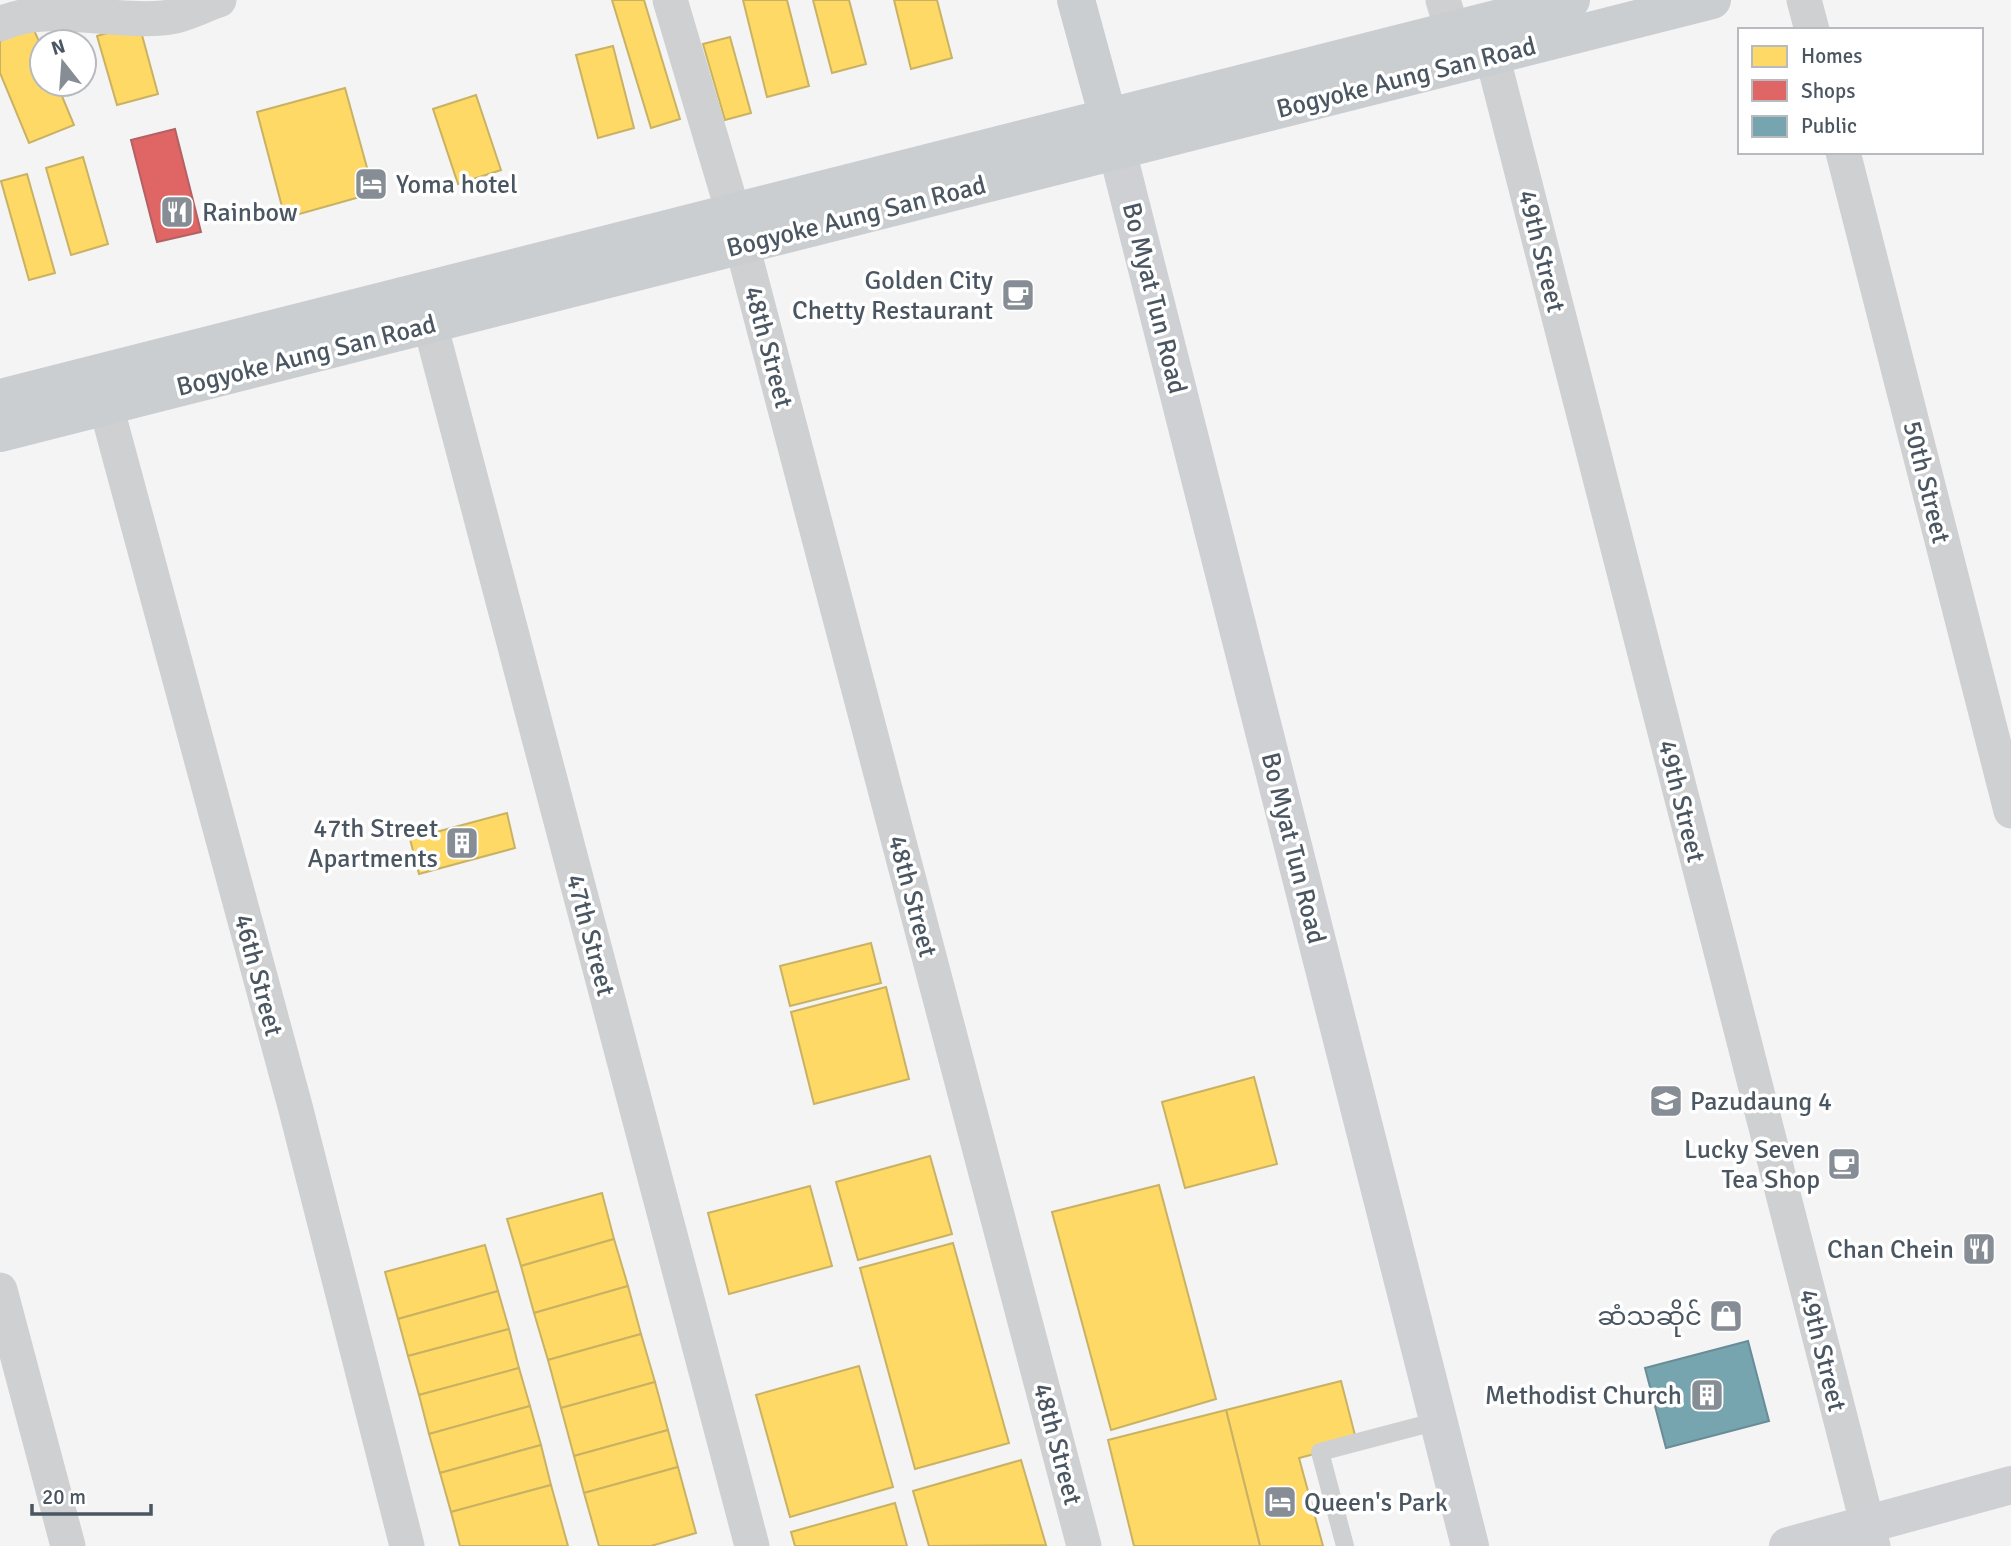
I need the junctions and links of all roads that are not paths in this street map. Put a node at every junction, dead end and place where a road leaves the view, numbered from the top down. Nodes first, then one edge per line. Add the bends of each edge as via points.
1 (219, 0) edge
2 (670, 0) edge
3 (1076, 0) edge
4 (1571, 0) edge
5 (1712, 0) edge
6 (1804, 0) edge
7 (1448, 15) edge
8 (0, 23) edge
9 (1811, 28) edge
10 (1492, 55) junction
11 (1113, 134) junction
12 (1844, 154) edge
13 (737, 229) junction
14 (430, 324) junction
15 (0, 398) edge
16 (106, 406) junction
17 (0, 433) edge
18 (2011, 811) edge
19 (0, 1290) edge
20 (1438, 1421) junction
21 (2011, 1485) edge
22 (1870, 1535) edge
23 (68, 1546) edge
24 (407, 1546) edge
25 (752, 1546) edge
26 (1084, 1546) edge
27 (1345, 1546) edge
28 (1470, 1546) edge
29 (1788, 1546) edge

1 - 8 street via 161,19 43,15
2 - 13 street, 48th Street
3 - 11 main road
4 - 7 main road, Bogyoke Aung San Road
5 - 10 main road, Bogyoke Aung San Road
6 - 9 street
7 - 11 main road, Bogyoke Aung San Road
10 - 11 main road, Bogyoke Aung San Road
10 - 22 street, 49th Street
11 - 13 main road, Bogyoke Aung San Road
11 - 20 main road, Bo Myat Tun Road
12 - 18 street, 50th Street
13 - 14 main road, Bogyoke Aung San Road
13 - 15 main road, Bogyoke Aung San Road
13 - 26 street, 48th Street
14 - 16 main road, Bogyoke Aung San Road
14 - 25 street, 47th Street
16 - 17 main road, Bogyoke Aung San Road
16 - 24 street, 46th Street via 295,1106
19 - 23 street
20 - 27 lane via 1320,1452
20 - 28 main road, Bo Myat Tun Road
21 - 22 main road
22 - 29 main road

